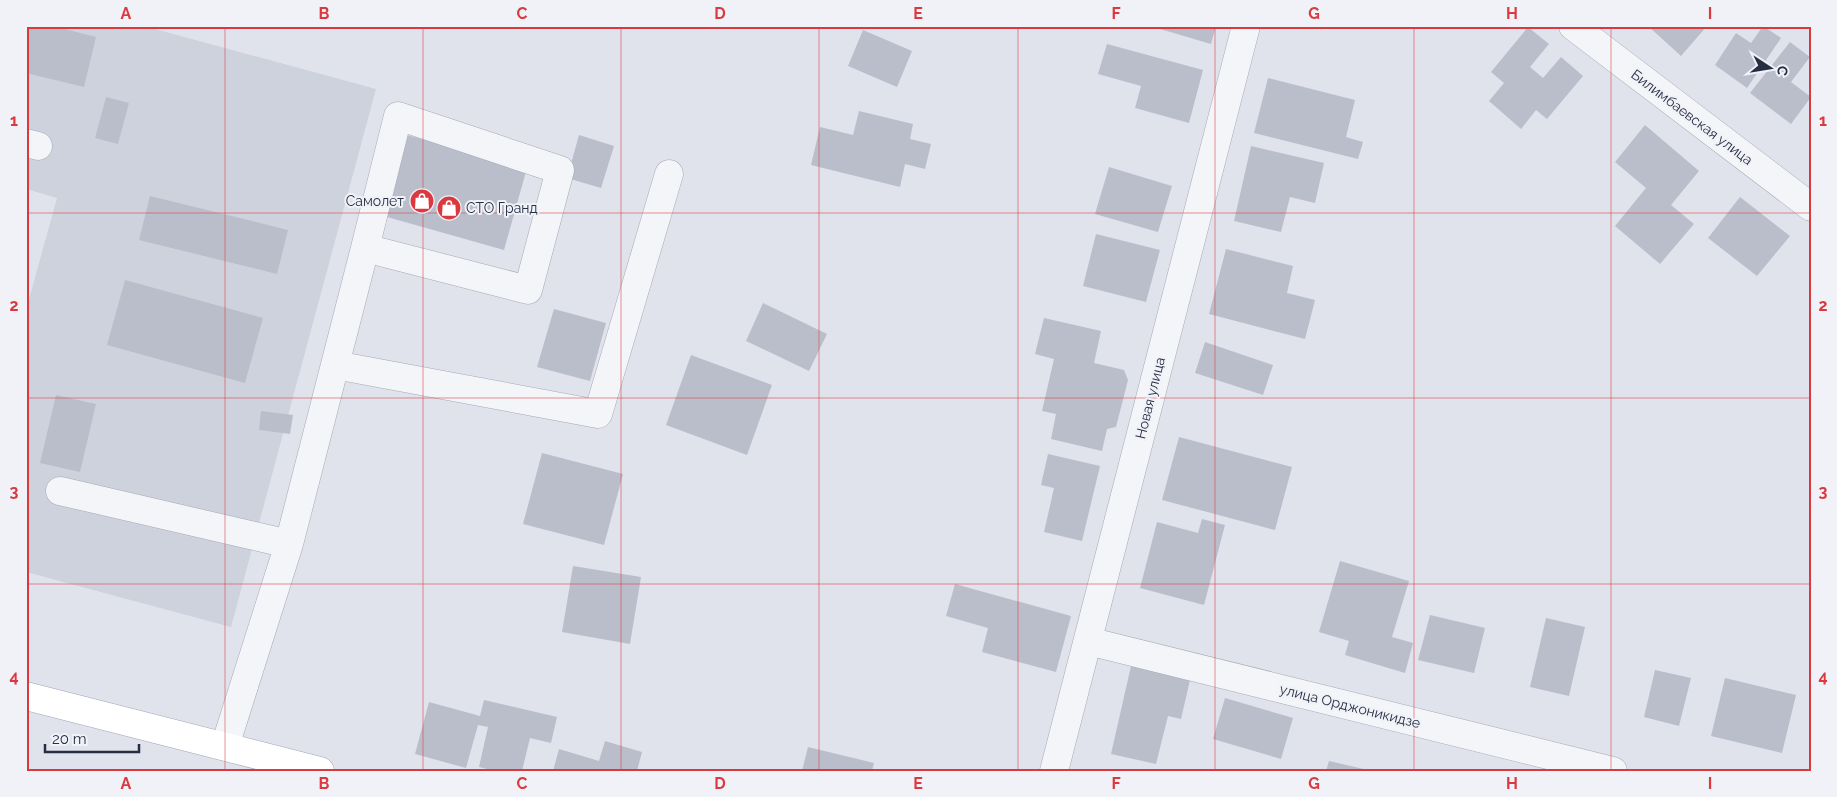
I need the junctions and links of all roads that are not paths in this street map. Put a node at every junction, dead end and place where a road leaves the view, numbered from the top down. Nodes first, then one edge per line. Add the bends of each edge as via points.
1 (1246, 26) edge
2 (1573, 26) edge
3 (668, 174) dead end
4 (1811, 207) edge
5 (365, 248) junction
6 (335, 365) junction
7 (60, 491) dead end
8 (289, 544) junction
9 (1088, 641) junction
10 (26, 696) edge
11 (225, 746) junction
12 (320, 771) edge
13 (1054, 771) edge
14 (1613, 771) edge

1 - 9 street, Новая улица
2 - 4 street, Билимбаевская улица
3 - 6 street via 598,414
5 - 5 street via 528,290 560,170 398,116
5 - 6 street
6 - 8 street
7 - 8 street
8 - 11 street
9 - 13 street, Новая улица
9 - 14 street, улица Орджоникидзе
10 - 11 main road
11 - 12 main road

